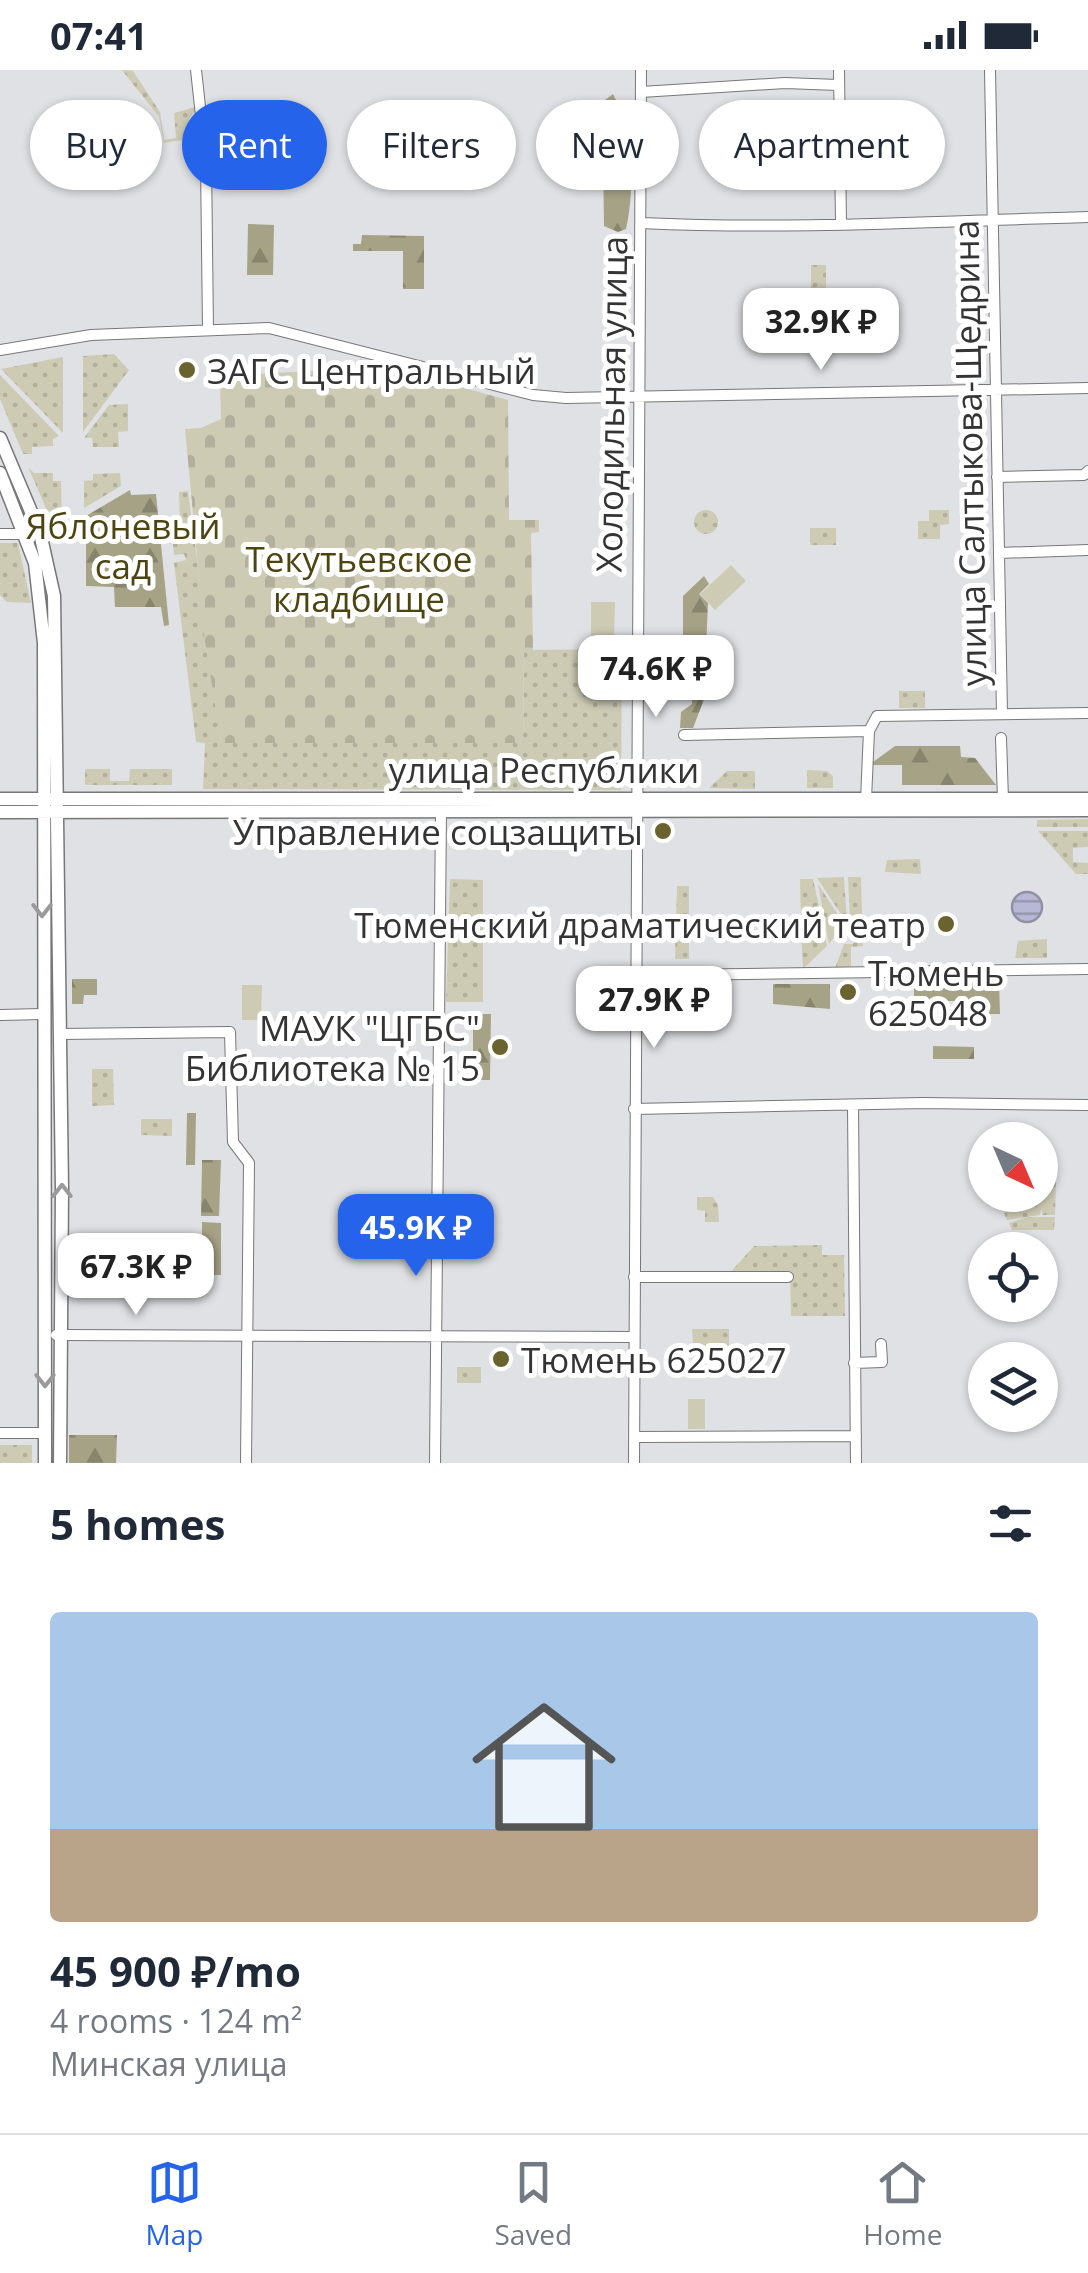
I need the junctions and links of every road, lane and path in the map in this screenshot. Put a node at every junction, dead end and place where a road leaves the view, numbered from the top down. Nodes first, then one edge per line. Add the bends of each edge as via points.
1 (196, 70) edge
2 (642, 70) edge
3 (839, 70) edge
4 (990, 70) edge
5 (838, 85) junction
6 (641, 92) junction
7 (1088, 218) edge
8 (992, 220) junction
9 (640, 224) junction
10 (841, 224) junction
11 (211, 330) junction
12 (0, 350) edge
13 (1088, 388) edge
14 (996, 390) junction
15 (638, 396) junction
16 (0, 438) edge
17 (1088, 471) edge
18 (0, 473) edge
19 (997, 477) junction
20 (0, 534) edge
21 (26, 534) junction
22 (1088, 550) edge
23 (999, 553) junction
24 (1088, 713) edge
25 (1002, 714) junction
26 (870, 731) junction
27 (684, 735) dead end
28 (1001, 738) dead end
29 (0, 799) edge
30 (1088, 799) edge
31 (866, 800) junction
32 (1003, 800) junction
33 (49, 805) junction
34 (635, 805) junction
35 (441, 810) junction
36 (1088, 810) edge
37 (0, 812) edge
38 (1088, 968) edge
39 (634, 971) junction
40 (0, 1014) edge
41 (43, 1014) junction
42 (60, 1034) junction
43 (853, 1105) junction
44 (1088, 1106) edge
45 (634, 1109) junction
46 (788, 1276) dead end
47 (634, 1277) junction
48 (45, 1331) junction
49 (62, 1337) junction
50 (436, 1337) junction
51 (634, 1337) junction
52 (247, 1338) junction
53 (881, 1344) dead end
54 (854, 1363) junction
55 (0, 1433) edge
56 (45, 1433) junction
57 (856, 1436) junction
58 (634, 1437) junction
59 (45, 1463) edge
60 (60, 1463) edge
61 (246, 1463) edge
62 (435, 1463) edge
63 (634, 1463) edge
64 (856, 1463) edge

1 - 11 street
2 - 6 street, Холодильная улица
3 - 5 street
4 - 8 street, улица Салтыкова-Щедрина
5 - 6 street
5 - 10 street
6 - 9 street, Холодильная улица
7 - 8 street
8 - 10 street
8 - 14 street, улица Салтыкова-Щедрина
9 - 10 street
9 - 15 street, Холодильная улица
11 - 12 street via 91,335
11 - 15 street via 269,328 313,337 533,396
13 - 14 street
14 - 15 street
14 - 19 street, улица Салтыкова-Щедрина
15 - 34 street, Холодильная улица
16 - 33 main road via 50,560
17 - 19 street
18 - 21 main road
19 - 23 street, улица Салтыкова-Щедрина
20 - 21 street
21 - 33 main road via 44,643
22 - 23 street
23 - 25 street, улица Салтыкова-Щедрина
24 - 25 street
25 - 26 street via 877,716
26 - 27 street
26 - 31 street
28 - 32 street
29 - 33 main road, улица Республики
30 - 32 main road, улица Республики
31 - 32 main road, улица Республики
31 - 34 main road, улица Республики
33 - 34 main road, улица Республики
33 - 35 main road, улица Республики
33 - 37 main road, улица Республики
33 -> 41 main road
33 - 42 main road
34 - 35 main road, улица Республики
34 - 36 main road, улица Республики
34 - 39 street, Холодильная улица
35 - 50 street
38 - 39 street
39 - 45 street, Холодильная улица
40 - 41 street
41 - 48 main road
49 -> 42 main road
42 - 52 street via 230,1032 233,1142 248,1163
43 - 44 street
43 - 45 street
43 - 54 street
45 - 47 street, Холодильная улица
46 - 47 street
47 - 51 street, Холодильная улица
48 - 49 street
48 -> 56 main road
49 - 52 street
49 - 60 main road
50 - 51 street
50 - 52 street
50 - 62 street
51 - 58 street, Холодильная улица
52 - 61 street
53 - 54 street via 882,1362
54 - 57 street
55 - 56 street
56 - 59 main road
57 - 58 street
57 - 64 street
58 - 63 street, Холодильная улица

